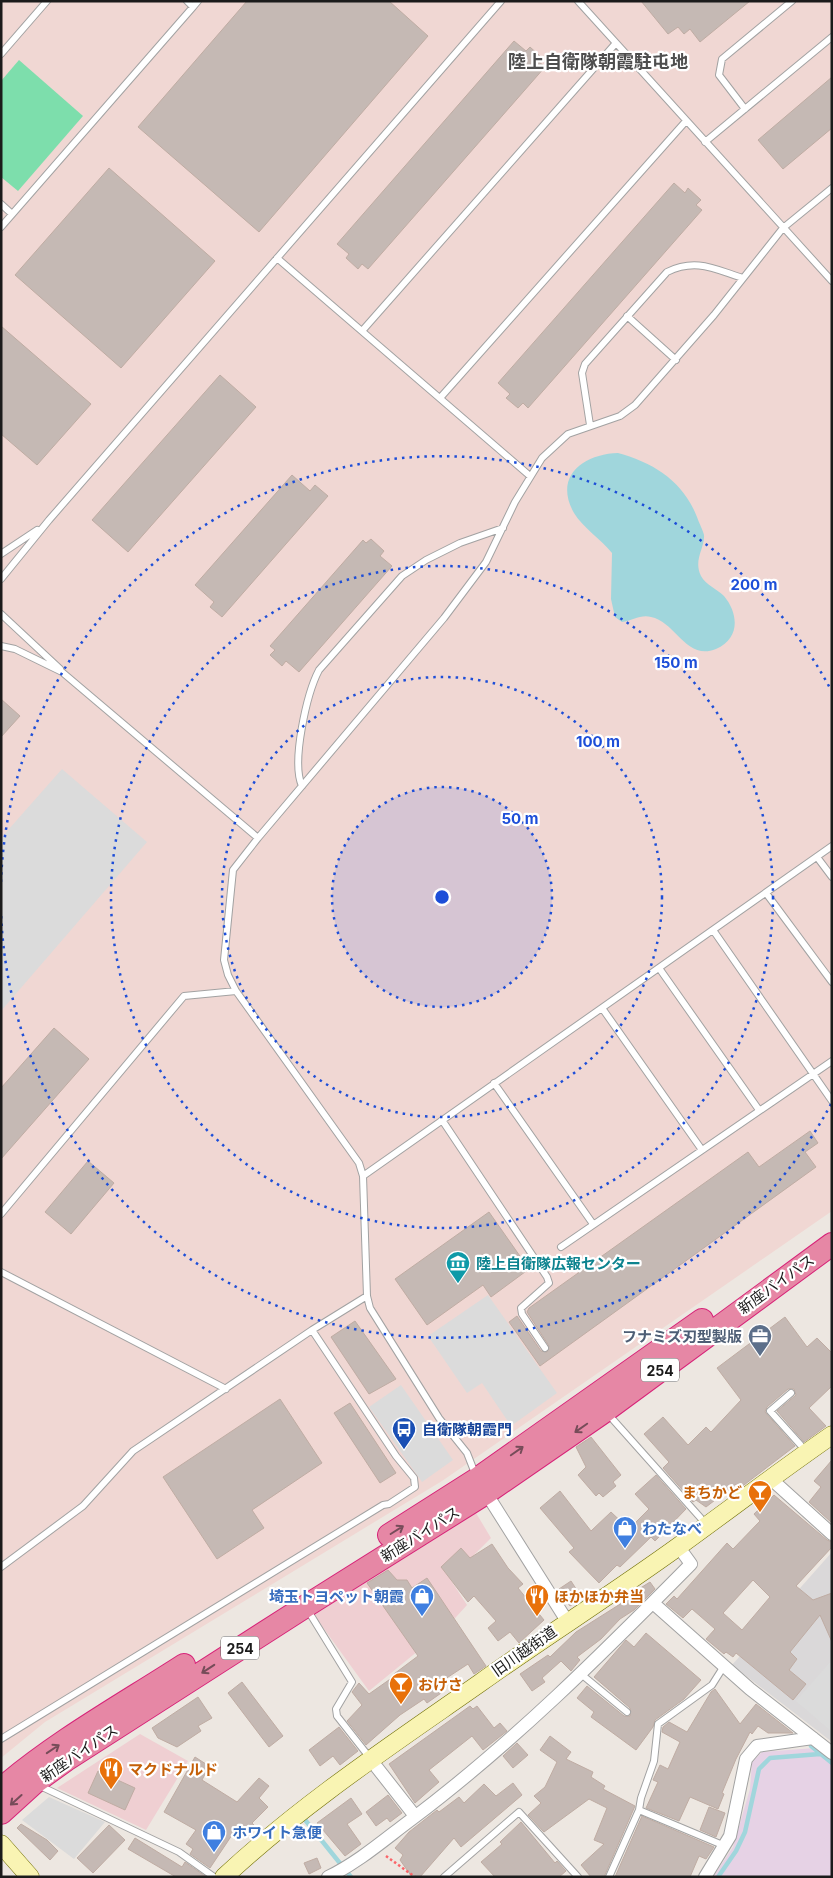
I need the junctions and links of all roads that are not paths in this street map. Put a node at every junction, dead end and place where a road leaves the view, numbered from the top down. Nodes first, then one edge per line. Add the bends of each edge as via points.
1 (47, 1) edge
2 (187, 1) edge
3 (198, 1) edge
4 (501, 1) edge
5 (578, 1) edge
6 (792, 1) edge
7 (193, 7) junction
8 (832, 38) edge
9 (616, 43) junction
10 (1, 54) edge
11 (745, 109) junction
12 (686, 120) junction
13 (705, 142) junction
14 (832, 188) edge
15 (1, 204) edge
16 (12, 214) junction
17 (1, 227) edge
18 (783, 228) junction
19 (277, 258) junction
20 (743, 278) junction
21 (832, 282) edge
22 (627, 316) junction
23 (362, 331) junction
24 (676, 360) junction
25 (440, 398) junction
26 (590, 425) junction
27 (530, 476) junction
28 (49, 520) junction
29 (503, 528) junction
30 (1, 554) edge
31 (1, 579) edge
32 (1, 614) edge
33 (1, 646) edge
34 (62, 672) junction
35 (302, 786) junction
36 (258, 838) junction
37 (832, 846) edge
38 (817, 857) junction
39 (832, 877) edge
40 (766, 893) junction
41 (713, 930) junction
42 (659, 968) junction
43 (832, 982) edge
44 (236, 991) junction
45 (602, 1008) junction
46 (832, 1061) edge
47 (813, 1074) junction
48 (494, 1084) junction
49 (832, 1101) edge
50 (759, 1110) junction
51 (442, 1120) junction
52 (702, 1150) junction
53 (363, 1176) junction
54 (1, 1214) edge
55 (594, 1224) junction
56 (832, 1228) edge
57 (832, 1244) edge
58 (561, 1247) dead end
59 (1, 1272) edge
60 (367, 1296) junction
61 (312, 1330) junction
62 (545, 1348) dead end
63 (226, 1389) junction
64 (791, 1393) dead end
65 (605, 1411) junction
66 (832, 1435) edge
67 (807, 1452) junction
68 (770, 1478) junction
69 (482, 1486) junction
70 (707, 1525) junction
71 (832, 1534) edge
72 (678, 1546) junction
73 (1, 1567) edge
74 (652, 1603) junction
75 (306, 1606) junction
76 (567, 1621) junction
77 (724, 1666) junction
78 (580, 1674) junction
79 (626, 1712) dead end
80 (813, 1738) junction
81 (1, 1739) edge
82 (832, 1753) edge
83 (371, 1760) junction
84 (34, 1784) junction
85 (1, 1789) edge
86 (639, 1810) junction
87 (1, 1813) edge
88 (416, 1816) junction
89 (1, 1844) edge
90 (725, 1846) junction
91 (338, 1873) edge
92 (30, 1877) edge
93 (214, 1877) edge
94 (224, 1877) edge
95 (444, 1877) edge
96 (578, 1877) edge
97 (609, 1877) edge
98 (705, 1877) edge

1 - 10 lane
2 - 7 lane
3 - 7 lane
4 - 19 lane
5 - 9 lane
6 - 11 lane via 722,60 719,75
7 - 16 lane
8 - 11 lane
9 - 12 lane
9 - 23 lane
11 - 13 lane
12 - 13 lane
12 - 25 lane
13 - 18 lane
14 - 18 lane
15 - 16 lane
16 - 17 lane
18 - 20 lane
18 - 21 lane
19 - 23 lane
19 - 28 lane
20 - 22 lane via 697,264 681,265 667,272
20 - 24 lane
22 - 24 lane
22 - 26 lane via 585,364 582,373
23 - 25 lane
24 - 26 lane via 620,416
25 - 27 lane
26 - 27 lane via 557,442
27 - 29 lane
28 - 30 lane via 26,540
28 - 31 lane
29 - 35 lane via 486,562 444,618
29 - 35 lane via 460,543 402,576 319,670 303,716 299,771
32 - 34 lane
33 - 34 lane via 15,649
34 - 36 lane
35 - 36 lane
36 - 44 lane via 233,870 224,960
37 - 38 lane
38 - 39 lane
38 - 40 lane
40 - 41 lane
40 - 43 lane
41 - 42 lane
41 - 47 lane
42 - 45 lane
42 - 50 lane
44 - 53 lane via 360,1163
44 - 54 lane via 184,996
45 - 48 lane
45 - 52 lane
46 - 47 lane
47 - 49 lane
47 - 50 lane
48 - 51 lane
48 - 55 lane
50 - 52 lane
51 - 53 lane
51 - 62 lane via 547,1277 549,1283 544,1289 521,1308
52 - 55 lane
53 - 60 lane
55 - 58 lane
69 -> 56 highway, 新座バイパス / 254
57 - 65 highway, 新座バイパス / 254
59 - 63 lane
60 - 61 lane
60 - 69 lane via 370,1308 434,1409 467,1453
61 - 63 lane
61 - 81 lane via 414,1478 415,1487
63 - 73 lane via 133,1451 83,1506
64 - 67 lane via 770,1411
65 -> 69 highway, 新座バイパス / 254
65 - 70 lane
66 - 67 main road, 旧川越街道
67 - 68 main road, 旧川越街道
68 - 70 main road, 旧川越街道
68 - 71 street
69 - 75 highway, 新座バイパス / 254
69 - 76 street
85 -> 69 highway, 新座バイパス / 254 via 59,1745
70 - 72 main road, 旧川越街道
72 - 74 street via 691,1564
72 - 76 main road, 旧川越街道
74 - 77 street
74 - 78 street
75 - 83 lane via 352,1682 336,1709 337,1716
75 -> 84 highway, 新座バイパス / 254 via 66,1760
76 - 83 main road, 旧川越街道
77 - 80 street
77 - 86 lane via 712,1685 658,1724 654,1761
78 - 79 lane
78 - 88 street via 543,1711
80 - 82 street
80 - 90 street via 757,1746 746,1759 730,1836
83 - 88 street
83 - 94 main road, 旧川越街道 via 297,1815
84 -> 87 highway, 新座バイパス / 254
84 - 93 lane via 179,1852
86 - 90 lane
86 - 97 lane
88 - 91 street
89 - 92 main road
90 - 98 street
95 - 96 lane via 519,1812

